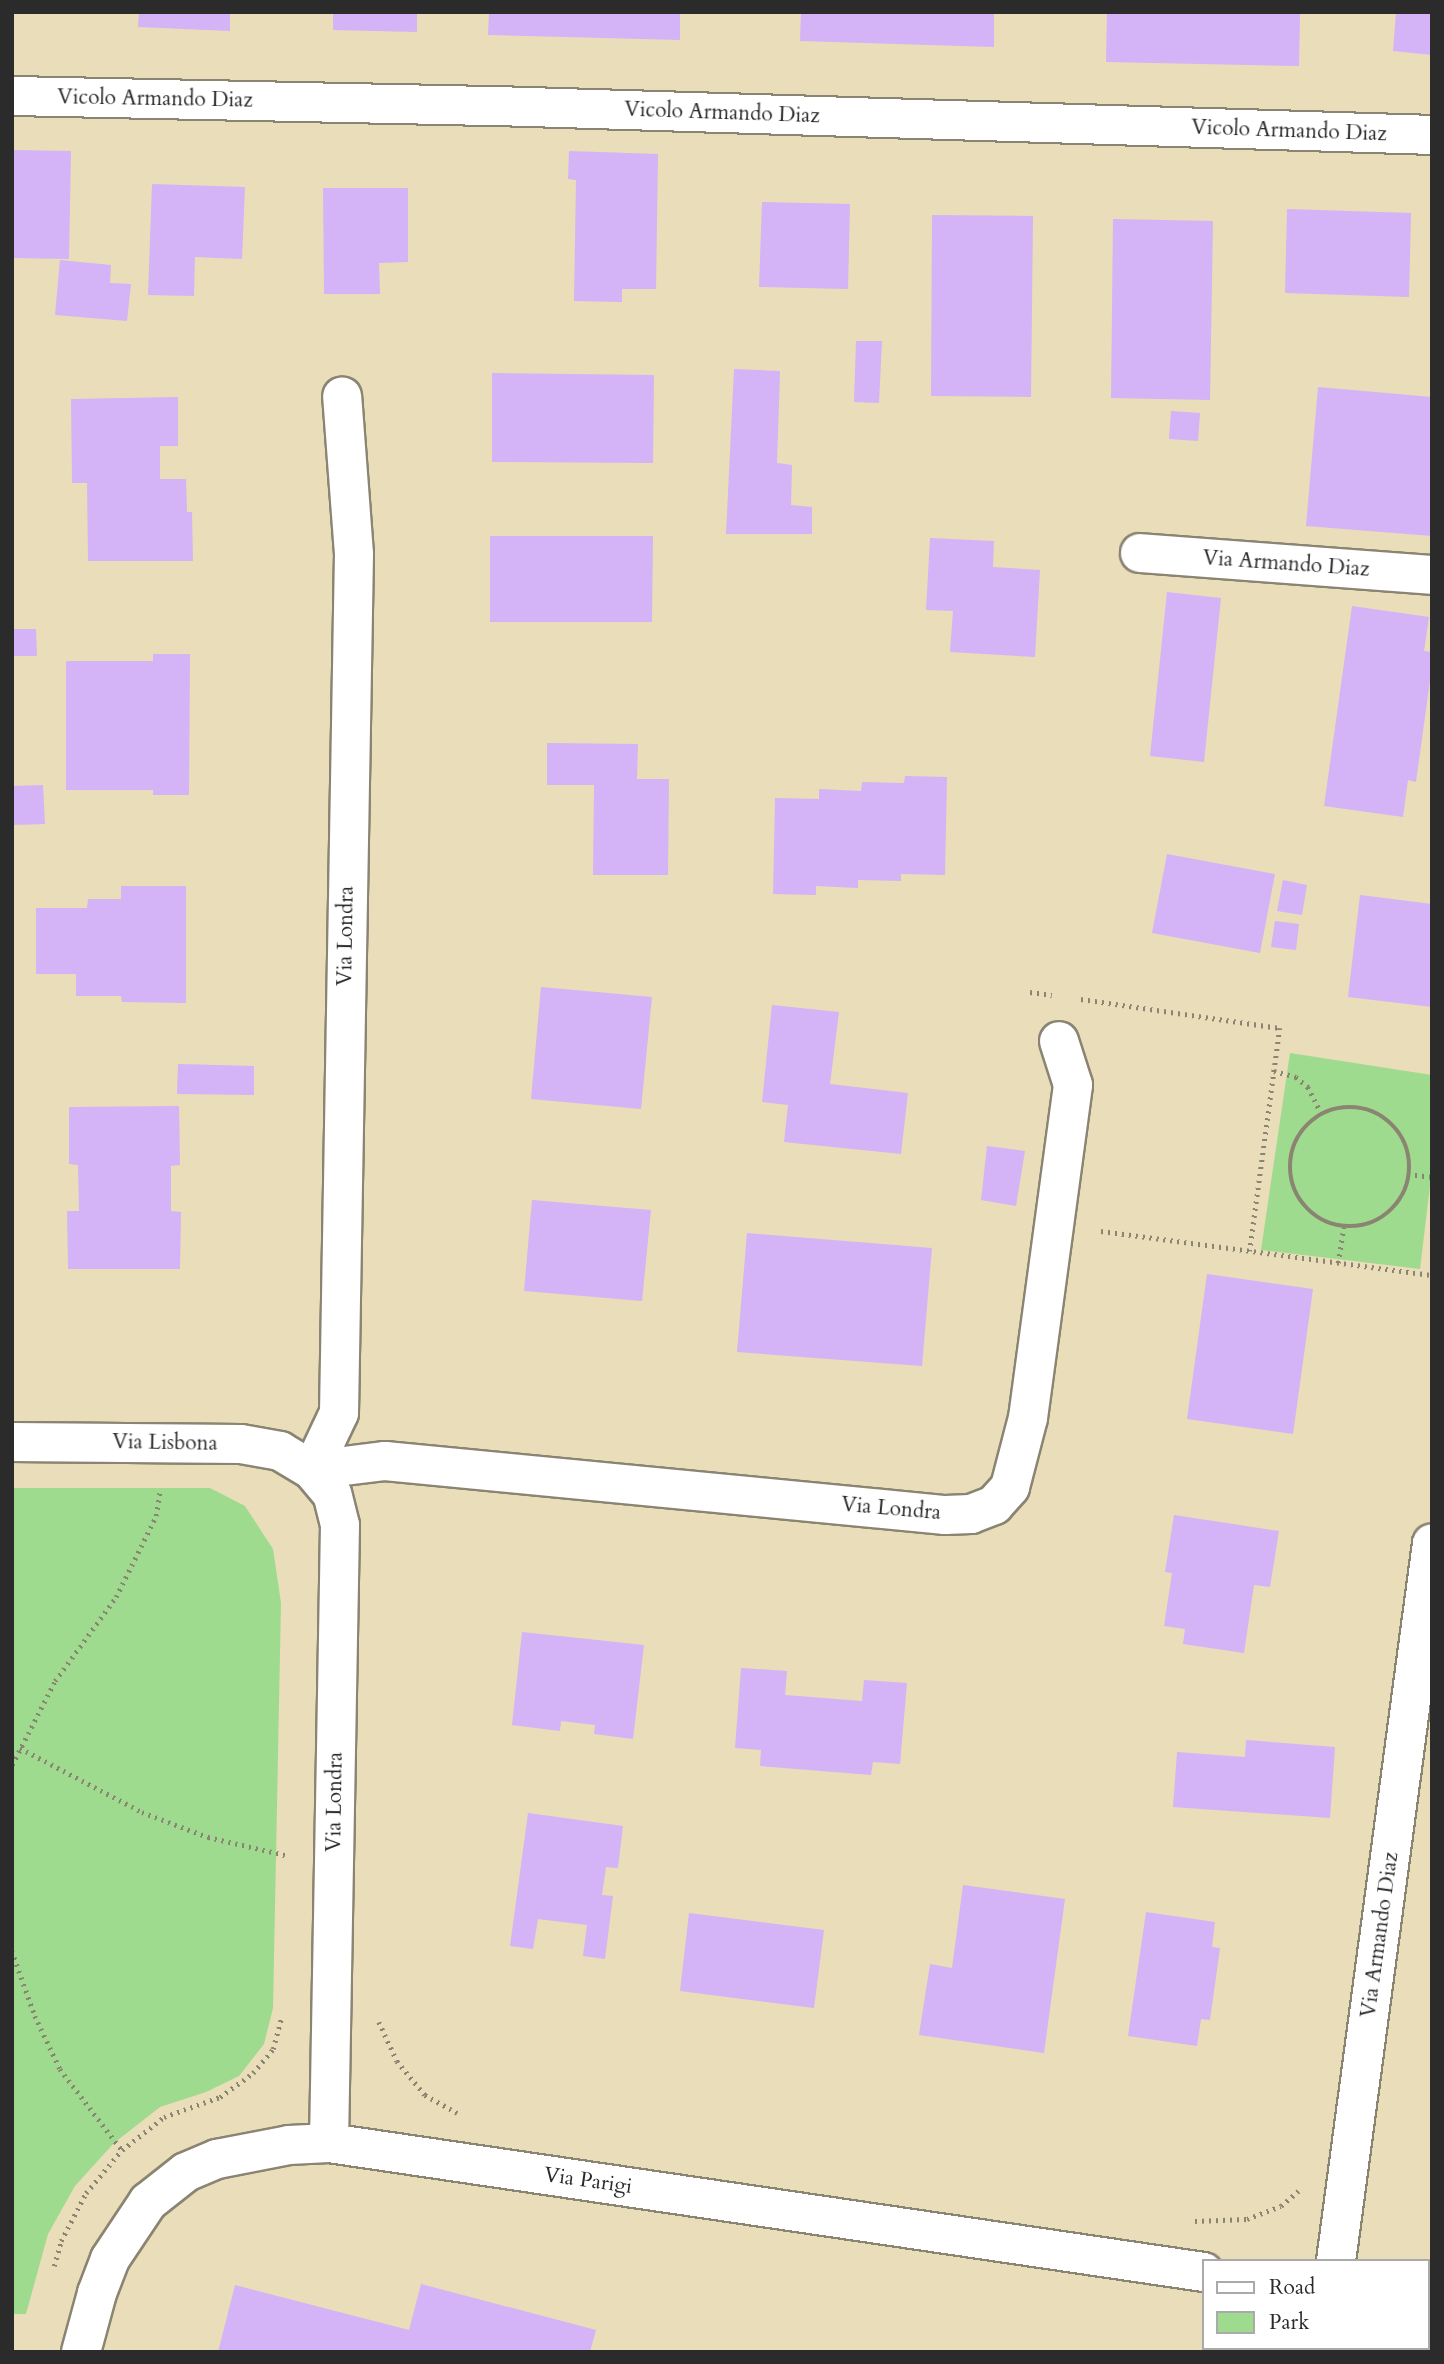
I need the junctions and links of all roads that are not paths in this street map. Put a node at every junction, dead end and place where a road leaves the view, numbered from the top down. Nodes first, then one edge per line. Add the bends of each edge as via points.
1 (12, 96) edge
2 (1432, 135) edge
3 (342, 396) dead end
4 (1140, 553) dead end
5 (1432, 575) edge
6 (1059, 1041) dead end
7 (12, 1442) edge
8 (312, 1469) junction
9 (1432, 1543) edge
10 (1428, 1611) edge
11 (330, 2143) junction
12 (1336, 2259) edge
13 (1202, 2272) edge
14 (81, 2352) edge

1 - 2 street, Vicolo Armando Diaz
3 - 8 street, Via Londra via 354,554 339,1413
4 - 5 street, Via Armando Diaz
6 - 8 street, Via Londra via 1073,1085 1030,1405 1010,1487 994,1505 971,1514 945,1515 398,1462
7 - 8 street, Via Lisbona via 241,1444 280,1451
8 - 11 street, Via Londra via 332,1494 340,1525
9 - 10 street, Via Armando Diaz
10 - 12 street, Via Armando Diaz
11 - 13 street, Via Parigi
11 - 14 street, Via Parigi via 257,2149 217,2160 186,2172 148,2202 110,2259

